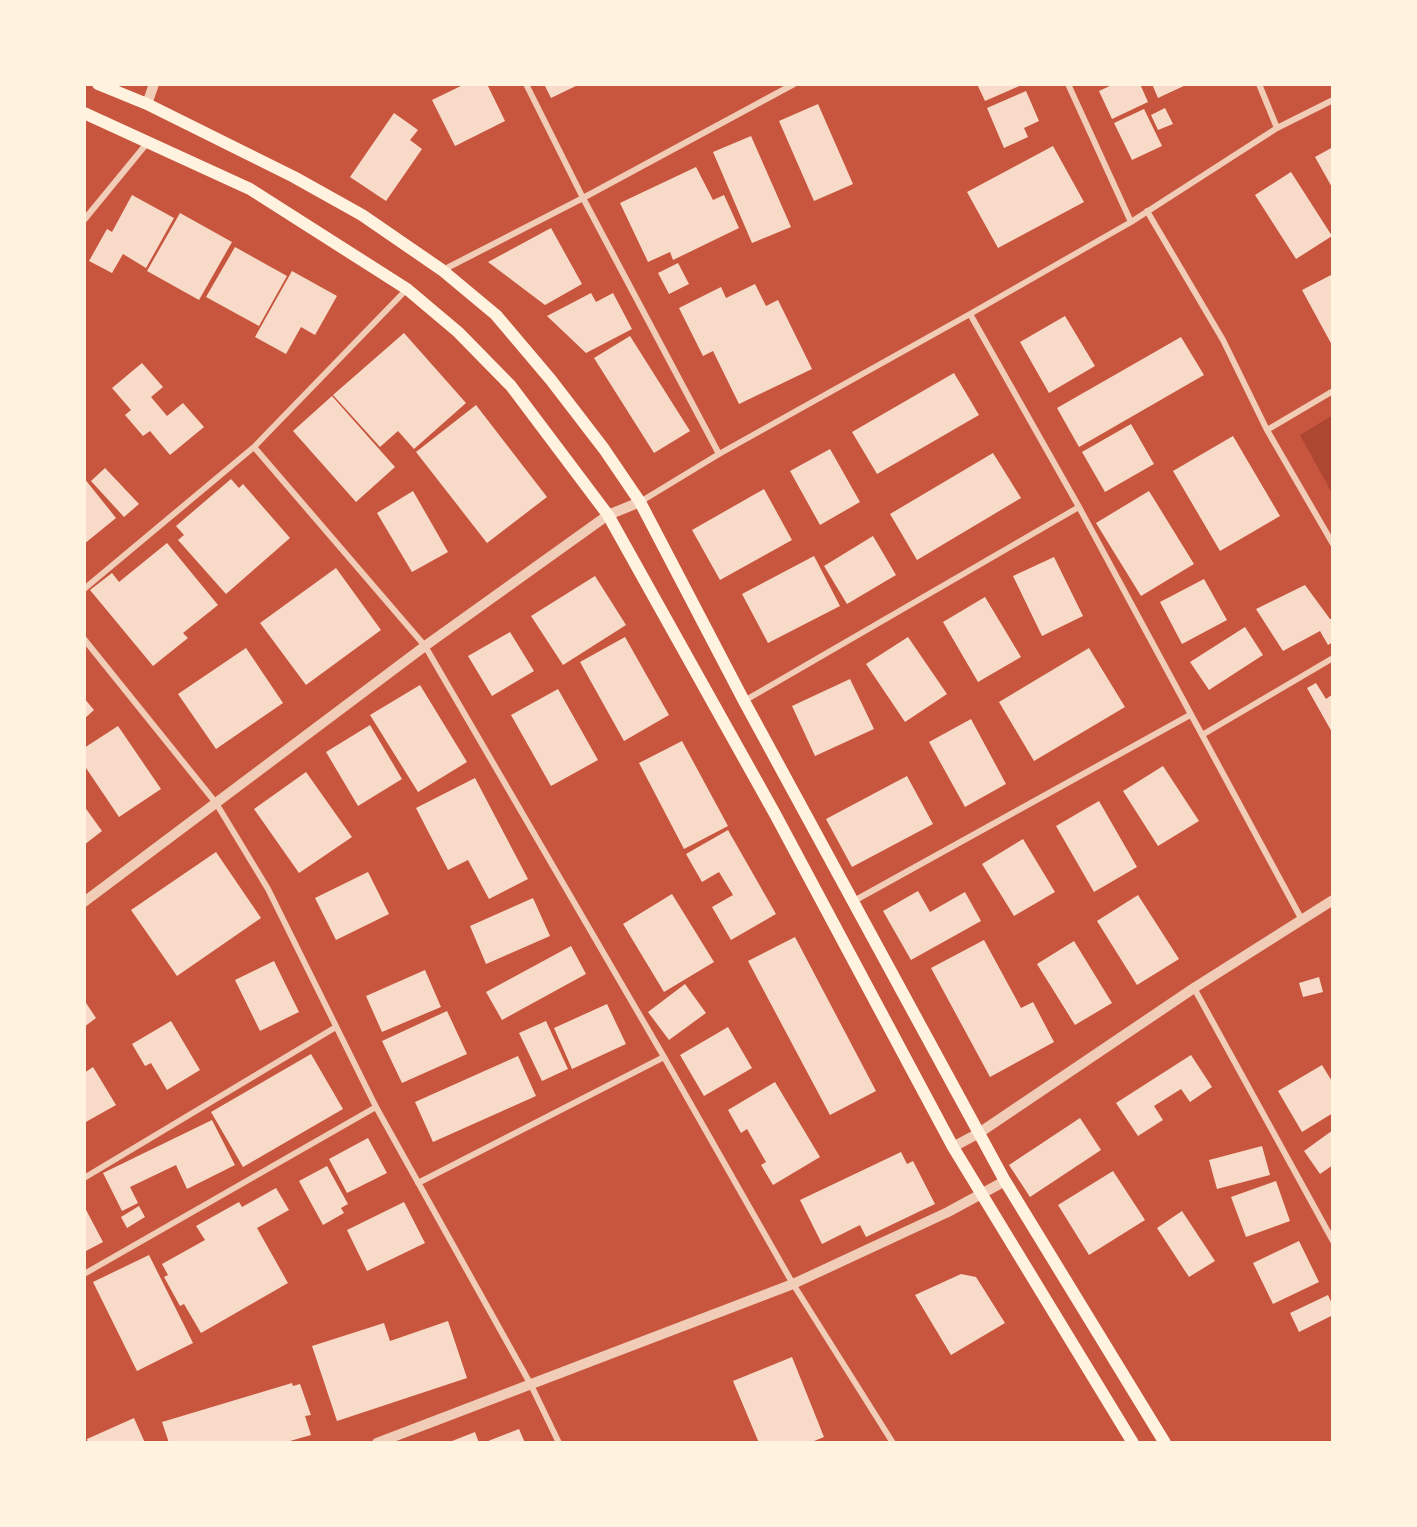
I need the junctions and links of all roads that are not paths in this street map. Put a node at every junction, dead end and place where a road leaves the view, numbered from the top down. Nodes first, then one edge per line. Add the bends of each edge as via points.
1 (98, 84) edge
2 (154, 84) edge
3 (526, 84) edge
4 (794, 84) edge
5 (1068, 84) edge
6 (1259, 84) edge
7 (1333, 100) edge
8 (147, 104) junction
9 (84, 113) edge
10 (1277, 128) junction
11 (148, 142) junction
12 (583, 198) junction
13 (1147, 211) junction
14 (84, 220) edge
15 (1131, 222) junction
16 (442, 270) junction
17 (407, 289) junction
18 (970, 314) junction
19 (1333, 391) edge
20 (1267, 430) junction
21 (254, 447) junction
22 (719, 454) junction
23 (640, 502) junction
24 (1078, 507) junction
25 (608, 514) junction
26 (1333, 544) edge
27 (84, 589) edge
28 (84, 639) edge
29 (425, 646) junction
30 (1333, 658) edge
31 (744, 701) junction
32 (1191, 715) junction
33 (1202, 735) junction
34 (216, 803) junction
35 (1333, 900) edge
36 (84, 902) edge
37 (852, 902) junction
38 (1302, 920) junction
39 (1194, 988) junction
40 (336, 1027) junction
41 (664, 1057) junction
42 (376, 1107) junction
43 (979, 1133) junction
44 (953, 1147) junction
45 (84, 1178) edge
46 (1005, 1181) junction
47 (418, 1183) junction
48 (980, 1194) junction
49 (1333, 1241) edge
50 (84, 1274) edge
51 (792, 1284) junction
52 (531, 1385) junction
53 (377, 1443) edge
54 (559, 1443) edge
55 (893, 1443) edge
56 (1133, 1443) edge
57 (1165, 1443) edge

1 - 8 main road
2 - 8 street
3 - 12 street
4 - 12 street
5 - 15 street
6 - 10 street
7 - 10 street
8 - 16 main road via 304,182 362,215
9 - 11 main road
10 - 13 street
11 - 14 street
11 - 17 main road via 250,189
12 - 16 street
12 - 22 street
13 - 15 street
13 - 20 street via 1223,340
15 - 18 street
16 - 23 main road via 503,323 597,440
17 - 21 street
17 - 25 main road via 458,332 511,386
18 - 22 street
18 - 24 street
19 - 20 street
20 - 26 street
21 - 27 street
21 - 29 street
22 - 23 street
23 - 25 street
23 - 31 main road
24 - 31 street
24 - 32 street
25 - 29 street
25 - 44 main road via 775,814
28 - 34 street
29 - 34 street
29 - 41 street
30 - 33 street
31 - 37 main road
32 - 33 street
32 - 37 street
33 - 38 street
34 - 36 street
34 - 40 street via 268,889
35 - 38 street
37 - 43 main road
38 - 39 street
39 - 43 street
39 - 49 street
40 - 42 street
40 - 45 street
41 - 47 street
41 - 51 street
42 - 47 street
42 - 50 street
43 - 44 street
43 - 46 main road
44 - 48 main road
46 - 48 street
46 - 57 main road
47 - 52 street
48 - 51 street
48 - 56 main road
51 - 52 street
51 - 55 street
52 - 53 street
52 - 54 street

